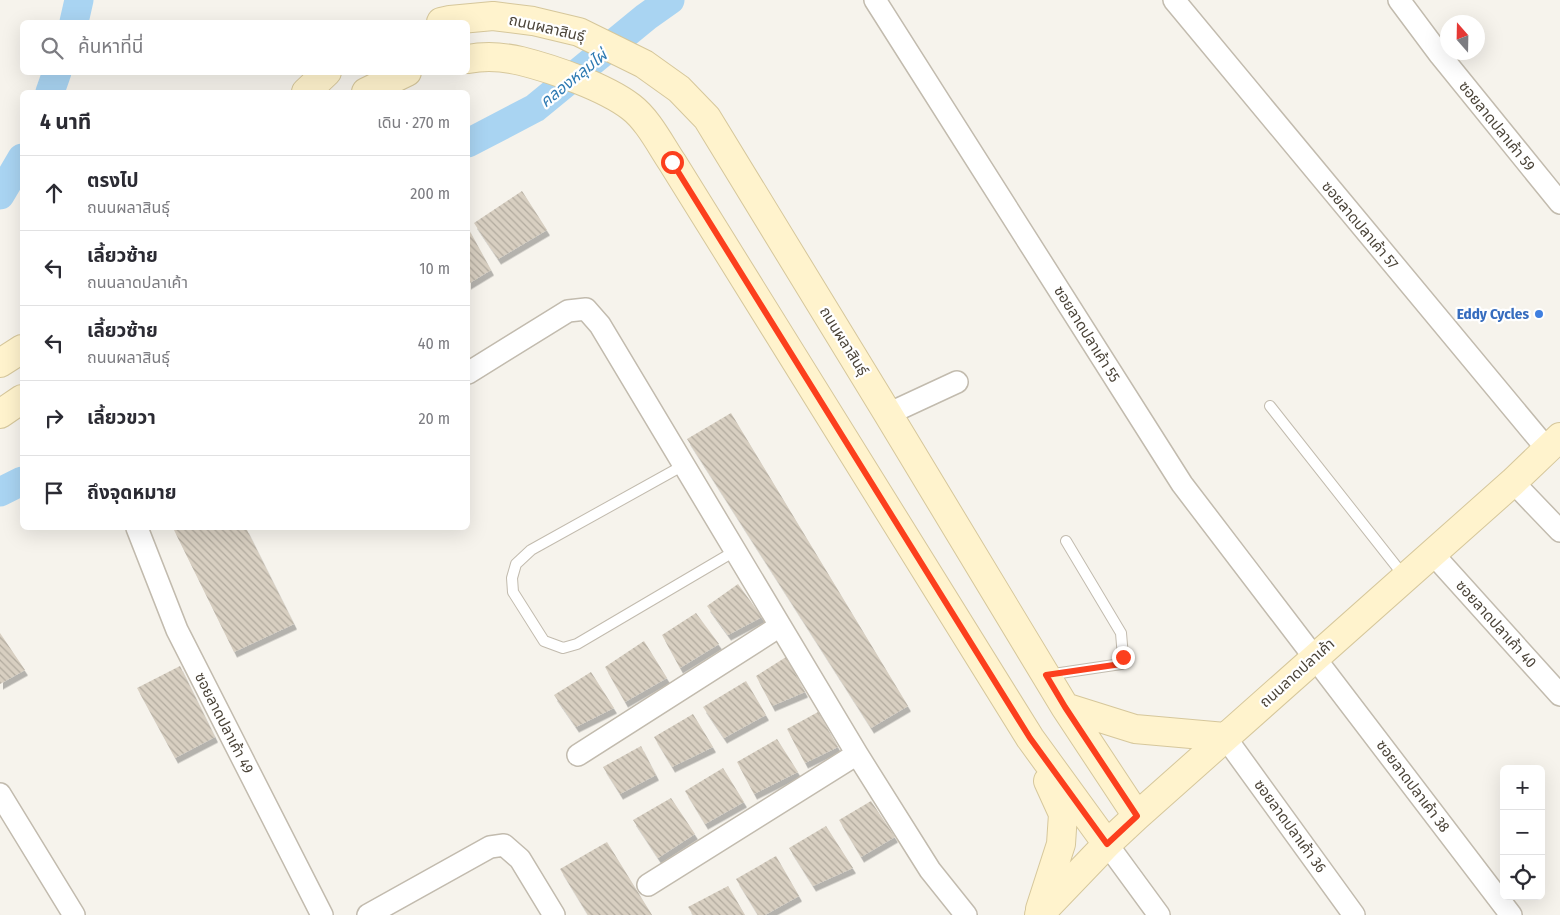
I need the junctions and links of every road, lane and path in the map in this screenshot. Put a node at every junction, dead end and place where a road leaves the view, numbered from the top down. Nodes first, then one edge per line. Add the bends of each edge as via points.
1 (874, 0) edge
2 (1174, 0) edge
3 (1399, 0) edge
4 (450, 20) edge
5 (474, 58) edge
6 (324, 75) edge
7 (400, 75) edge
8 (308, 90) edge
9 (370, 90) edge
10 (1560, 203) edge
11 (20, 350) edge
12 (0, 364) edge
13 (470, 371) edge
14 (957, 382) dead end
15 (20, 400) edge
16 (1270, 406) dead end
17 (0, 414) edge
18 (888, 414) junction
19 (1554, 443) edge
20 (684, 465) junction
21 (1513, 482) junction
22 (138, 530) edge
23 (1560, 531) edge
24 (1066, 541) dead end
25 (735, 552) junction
26 (1432, 554) junction
27 (1405, 578) junction
28 (780, 626) junction
29 (1315, 657) junction
30 (1046, 675) junction
31 (1560, 695) edge
32 (1065, 707) junction
33 (1030, 738) junction
34 (1225, 738) junction
35 (857, 754) junction
36 (578, 755) dead end
37 (0, 794) edge
38 (1137, 816) junction
39 (1107, 844) junction
40 (648, 885) dead end
41 (74, 915) edge
42 (322, 915) edge
43 (368, 915) edge
44 (554, 915) edge
45 (966, 915) edge
46 (1039, 915) edge
47 (1159, 915) edge
48 (1354, 915) edge
49 (1511, 915) edge

1 - 29 street, ซอยลาดปลาเค้า 55 via 1182,484
2 - 19 street, ซอยลาดปลาเค้า 57
3 - 10 street, ซอยลาดปลาเค้า 59
4 - 18 main road, ถนนผลาสินธุ์ via 493,16 579,32 644,64 679,89 707,118
5 - 33 main road via 520,60 574,78 632,107 646,123
6 - 8 main road
7 - 9 main road
11 - 12 main road
13 - 20 street via 568,311 586,309 600,325
14 - 18 street
15 - 17 main road
16 - 27 lane
18 - 30 main road, ถนนผลาสินธุ์
19 - 21 main road, ถนนลาดปลาเค้า
20 - 25 street
20 - 25 lane via 531,550 516,564 513,592 544,641 563,648 576,644
21 - 23 street
21 - 26 main road, ถนนลาดปลาเค้า
22 - 42 street, ซอยลาดปลาเค้า 49 via 177,630
24 - 30 lane via 1121,633 1123,657 1121,664
25 - 28 street
26 - 27 main road, ถนนลาดปลาเค้า
26 - 31 street, ซอยลาดปลาเค้า 40
27 - 29 main road, ถนนลาดปลาเค้า
28 - 35 street
28 - 36 street
29 - 34 main road, ถนนลาดปลาเค้า
29 - 49 street, ซอยลาดปลาเค้า 38
30 - 32 main road, ถนนผลาสินธุ์
32 - 34 main road via 1135,729
32 - 38 main road, ถนนผลาสินธุ์
33 - 39 main road
33 - 46 main road via 1063,814 1061,844
34 - 38 main road, ถนนลาดปลาเค้า
34 - 48 street, ซอยลาดปลาเค้า 36
35 - 40 street
35 - 45 street via 930,870
37 - 41 street
38 - 39 main road, ถนนลาดปลาเค้า
39 - 46 main road, ถนนลาดปลาเค้า
39 - 47 street
43 - 44 street via 490,847 504,845 520,859

